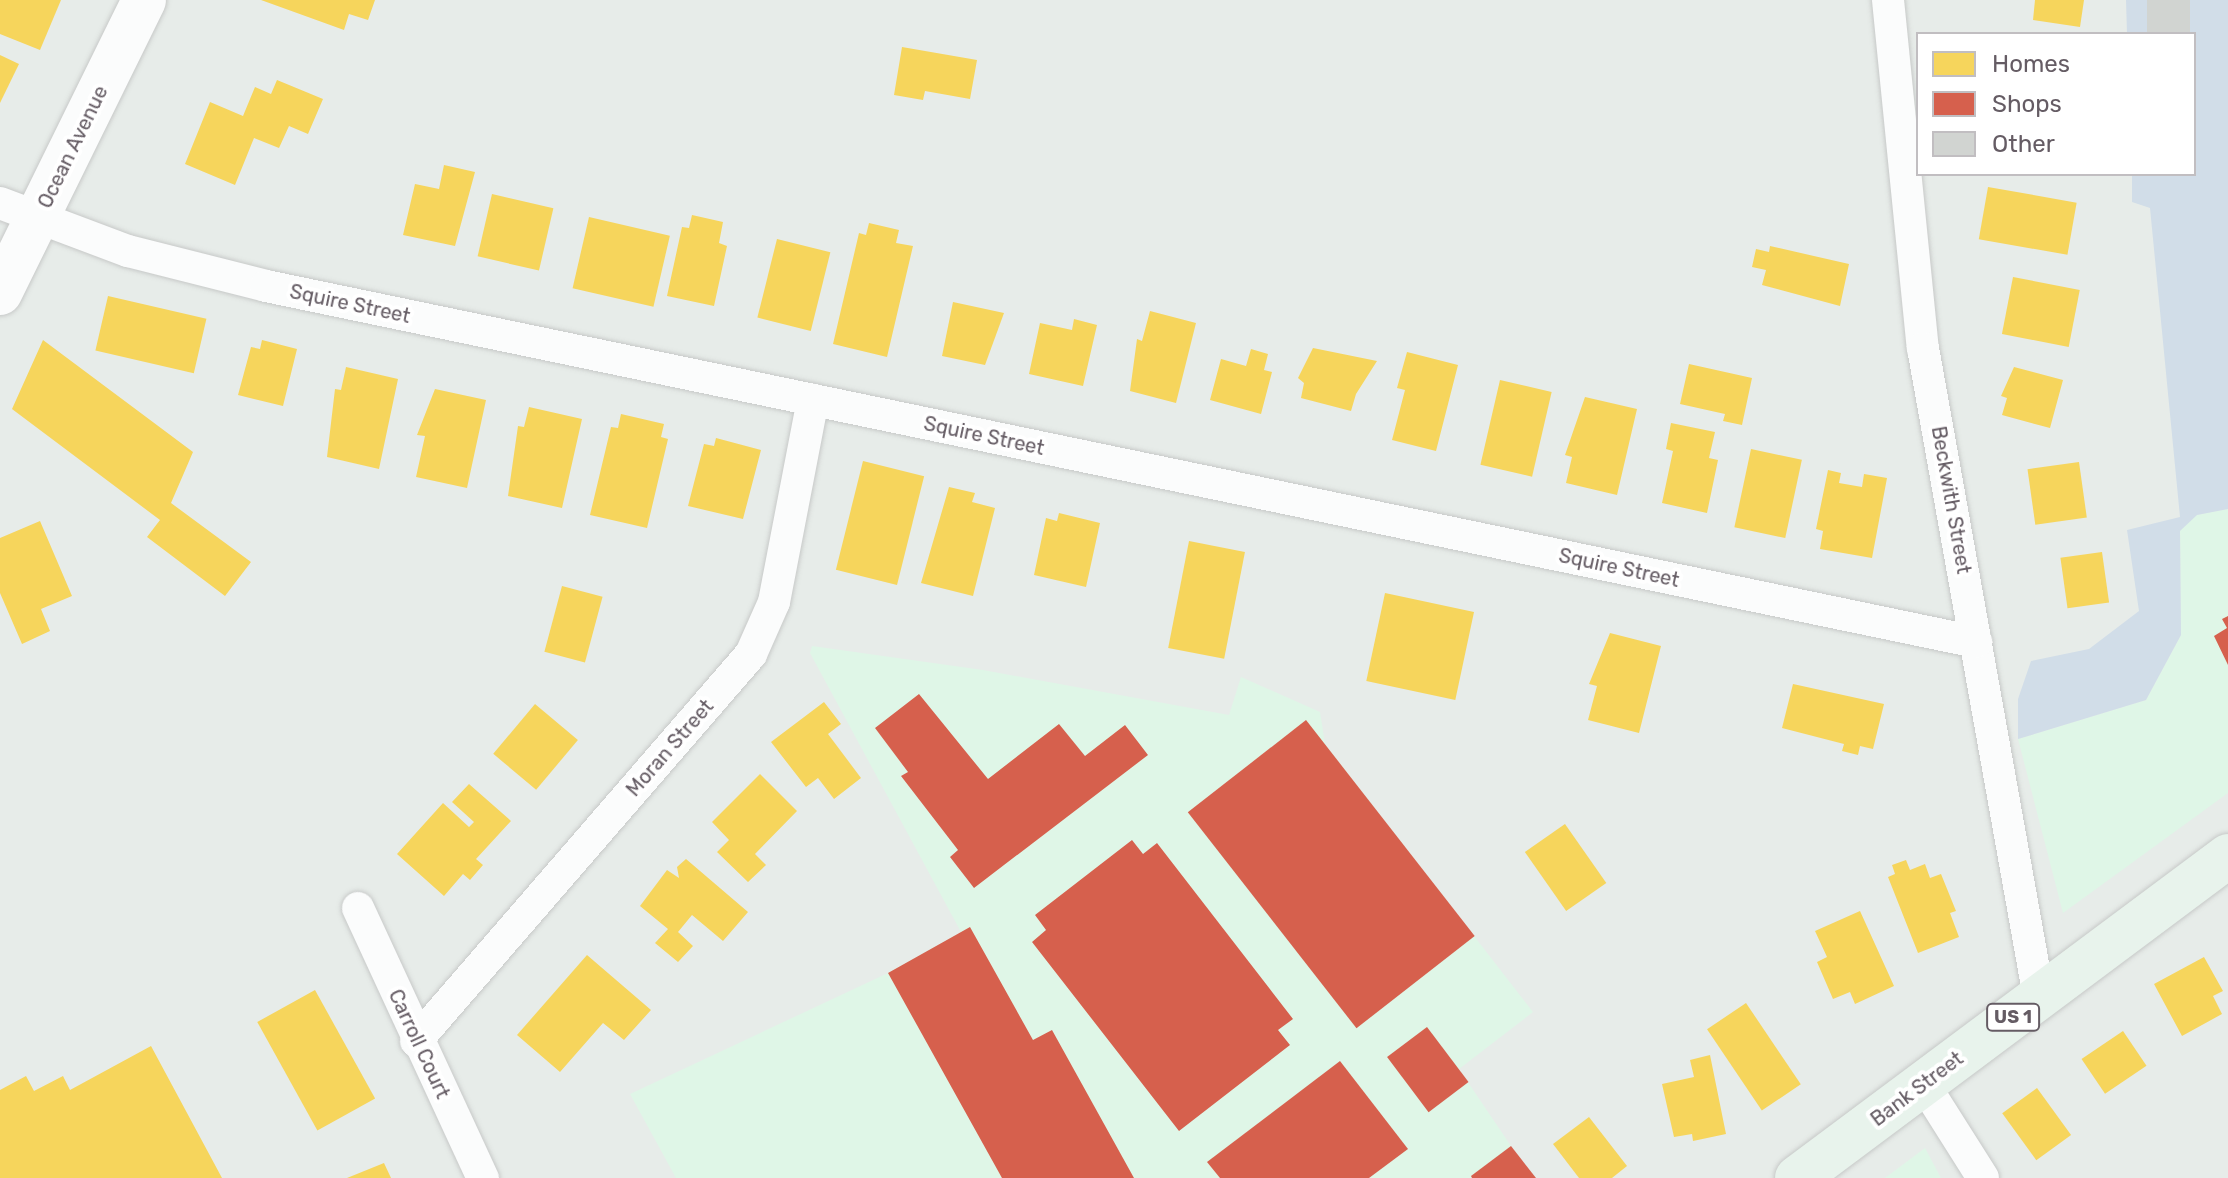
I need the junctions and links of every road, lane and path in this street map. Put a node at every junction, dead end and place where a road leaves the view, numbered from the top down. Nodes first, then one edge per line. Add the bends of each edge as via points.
1 (144, 0) edge
2 (1888, 0) edge
3 (19, 211) edge
4 (0, 293) edge
5 (813, 400) junction
6 (1976, 642) junction
7 (2228, 856) edge
8 (358, 908) dead end
9 (2039, 997) junction
10 (416, 1041) junction
11 (1923, 1083) junction
12 (483, 1178) edge
13 (1797, 1178) edge
14 (1983, 1178) edge

1 - 3 main road, Ocean Avenue
2 - 6 street, Beckwith Street via 1923,348
3 - 4 main road, Ocean Avenue
3 - 5 street, Squire Street via 197,270
5 - 6 street, Squire Street
5 - 10 street, Moran Street via 774,602 751,654
6 - 9 street, Beckwith Street
7 - 9 main road, Bank Street / US 1
8 - 10 street, Carroll Court
9 - 11 main road, Bank Street / US 1
10 - 12 street, Carroll Court
11 - 13 main road, Bank Street / US 1
11 - 14 street

